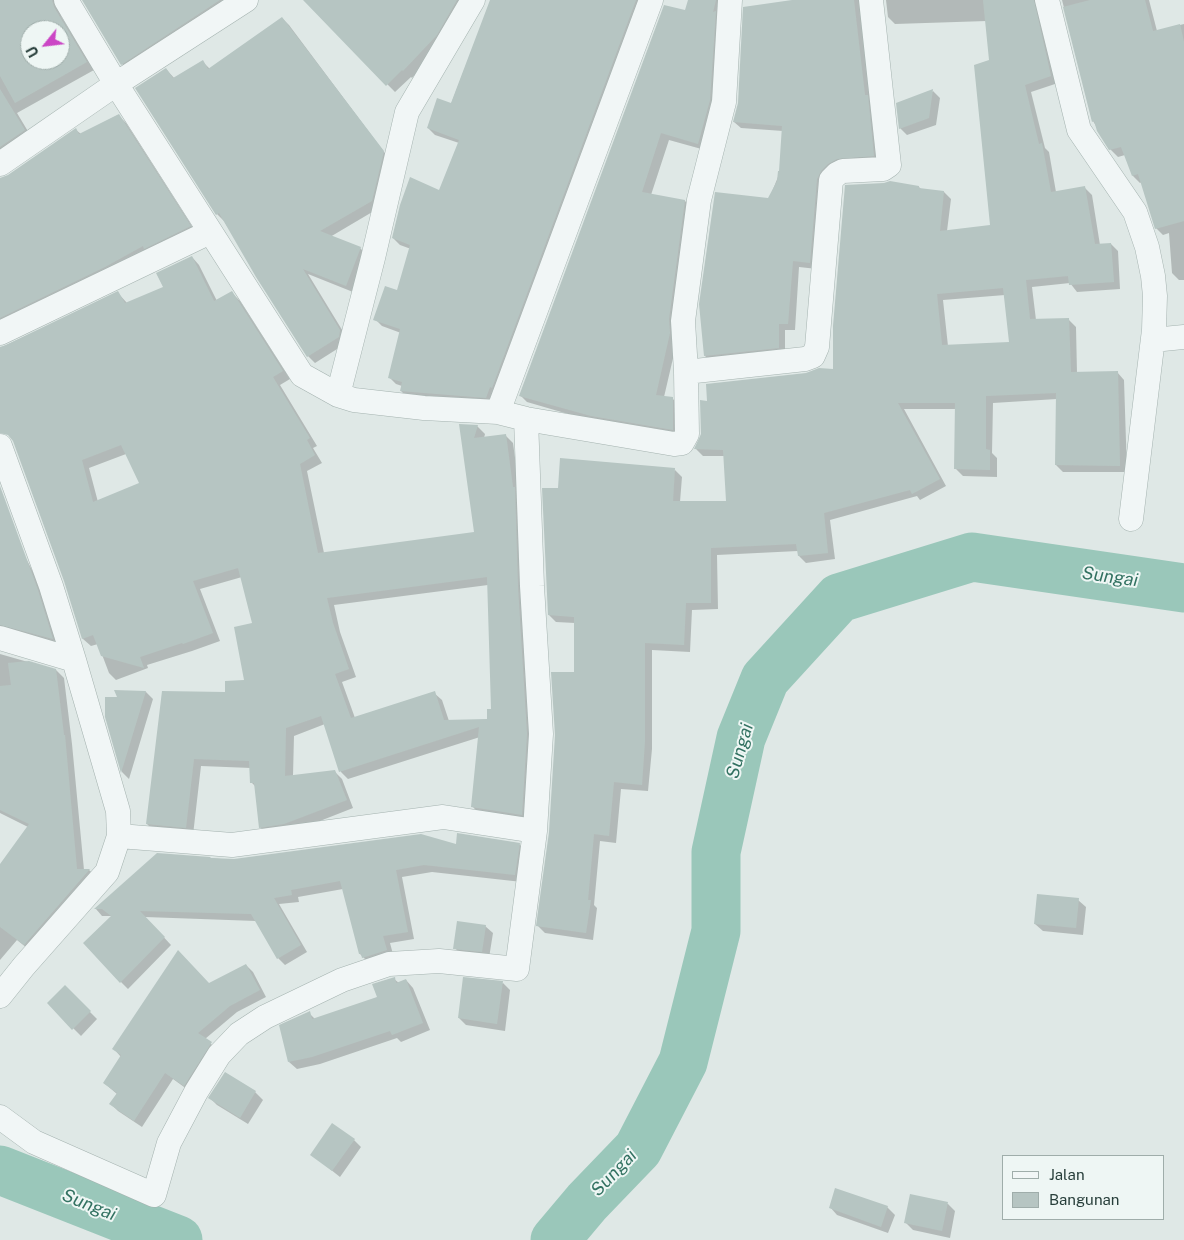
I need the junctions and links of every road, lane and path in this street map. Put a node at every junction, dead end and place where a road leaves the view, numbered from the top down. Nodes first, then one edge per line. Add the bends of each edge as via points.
1 (66, 0) edge
2 (246, 0) edge
3 (473, 0) edge
4 (651, 0) edge
5 (730, 0) edge
6 (871, 0) edge
7 (1047, 0) edge
8 (116, 84) junction
9 (0, 164) edge
10 (210, 232) junction
11 (0, 333) edge
12 (1184, 337) edge
13 (1153, 340) junction
14 (686, 372) junction
15 (338, 396) junction
16 (498, 412) junction
17 (526, 418) junction
18 (0, 446) edge
19 (1131, 519) dead end
20 (0, 638) edge
21 (74, 660) junction
22 (535, 831) junction
23 (119, 836) junction
24 (0, 996) edge
25 (0, 1118) edge

1 - 8 street
2 - 8 street
3 - 15 street via 407,112
4 - 16 street
5 - 14 street via 724,102 699,200 682,321
6 - 14 street via 889,165 884,169 843,171 831,180 818,347 813,356 805,359
7 - 13 street via 1079,130 1135,212 1147,248 1155,296
8 - 9 street
8 - 10 street
10 - 11 street
10 - 15 street via 302,375
12 - 13 street
13 - 19 street
14 - 17 street via 687,434 682,443
15 - 16 street via 424,408
16 - 17 street
17 - 22 street via 541,734
18 - 21 street
20 - 21 street
21 - 23 street via 118,811
22 - 23 street via 443,818 232,844
22 - 25 street via 517,969 439,961 389,964 342,980 265,1017 239,1034 218,1055 169,1143 154,1195 34,1142
23 - 24 street via 107,872

